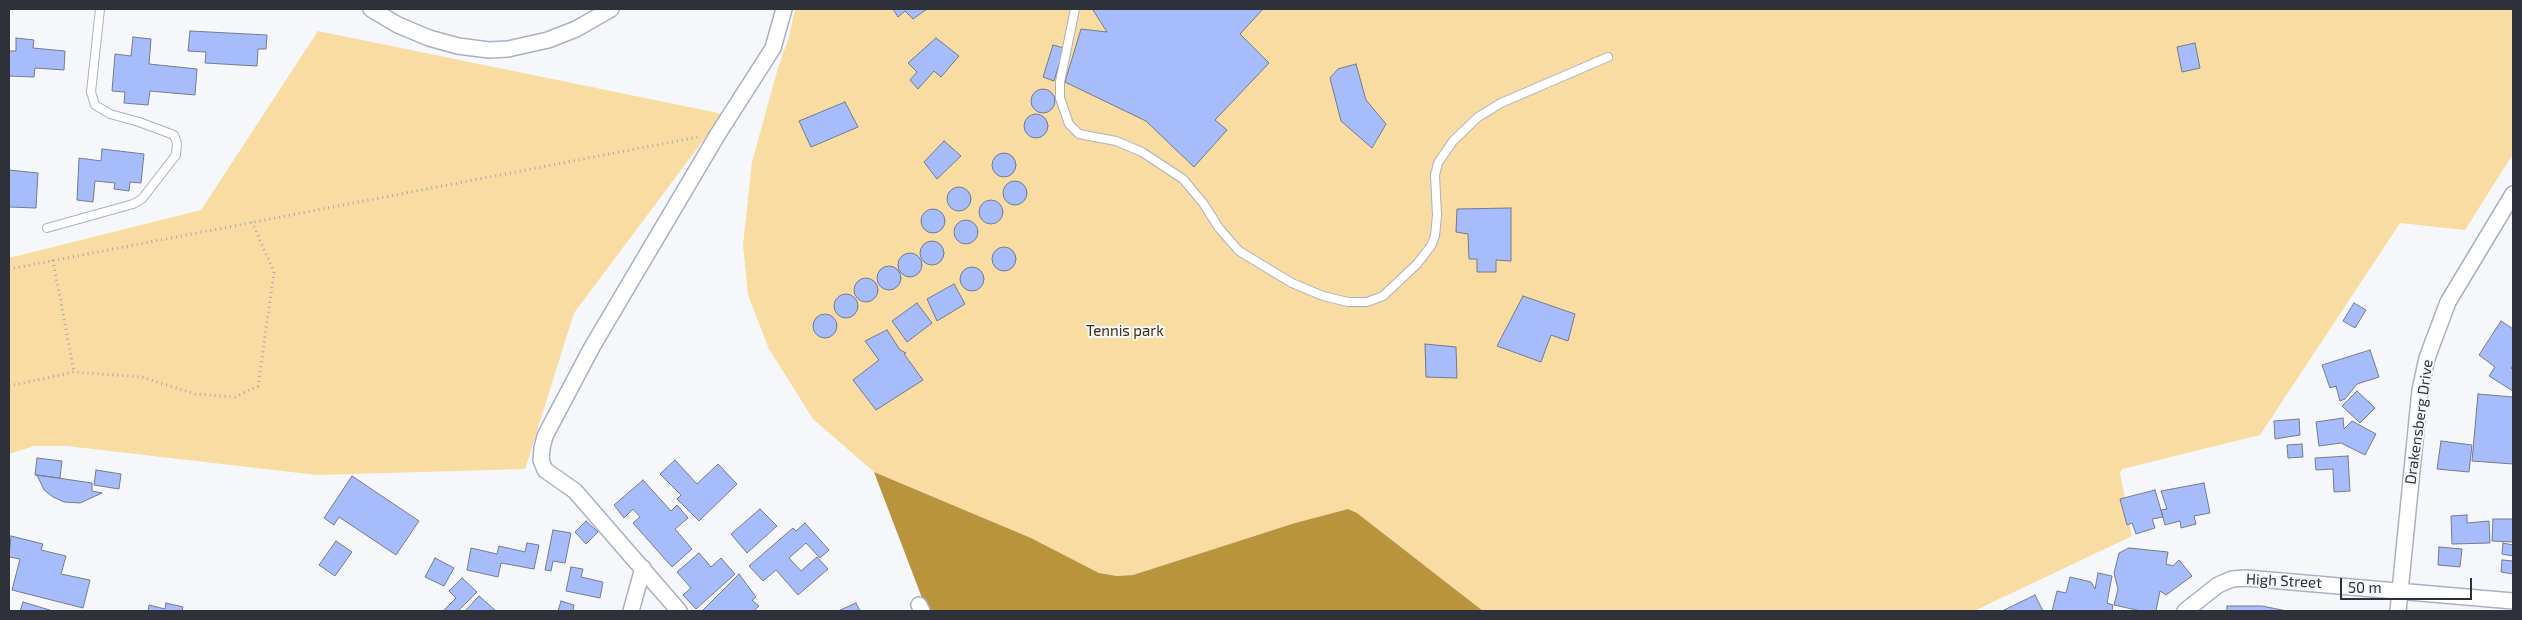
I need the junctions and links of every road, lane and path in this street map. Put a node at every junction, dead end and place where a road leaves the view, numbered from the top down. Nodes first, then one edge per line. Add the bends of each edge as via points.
1 (100, 9) edge
2 (371, 9) edge
3 (611, 9) edge
4 (784, 9) edge
5 (1075, 9) edge
6 (1608, 57) dead end
7 (718, 134) junction
8 (2513, 194) edge
9 (252, 222) junction
10 (47, 228) dead end
11 (53, 260) junction
12 (9, 268) edge
13 (74, 372) junction
14 (9, 386) edge
15 (643, 568) junction
16 (2399, 591) junction
17 (2513, 601) edge
18 (631, 611) edge
19 (680, 611) edge
20 (2185, 611) edge
21 (2398, 611) edge

1 - 10 lane via 91,92 95,105 110,114 174,135 176,155 138,202
2 - 3 street via 428,38 489,50 548,40 576,30
4 - 7 street via 773,48
5 - 6 lane via 1060,82 1060,98 1069,124 1079,134 1116,141 1135,149 1183,180 1234,246 1265,268 1323,296 1348,302 1367,302 1383,296 1431,246 1437,215 1435,175 1438,163 1453,141 1478,117 1501,103
7 - 9 path
7 - 15 street via 592,347 545,436 542,448 541,460 545,470 575,491
8 - 16 street, Drakensberg Drive via 2448,302 2427,358 2420,390
9 - 11 path
9 - 13 path via 274,272 258,386 235,398 195,394 142,377
11 - 12 path
11 - 13 path
13 - 14 path
15 - 18 street
15 - 19 street
16 - 17 street, High Street
16 - 20 street, High Street via 2232,579 2218,585
16 - 21 street, Drakensberg Drive

